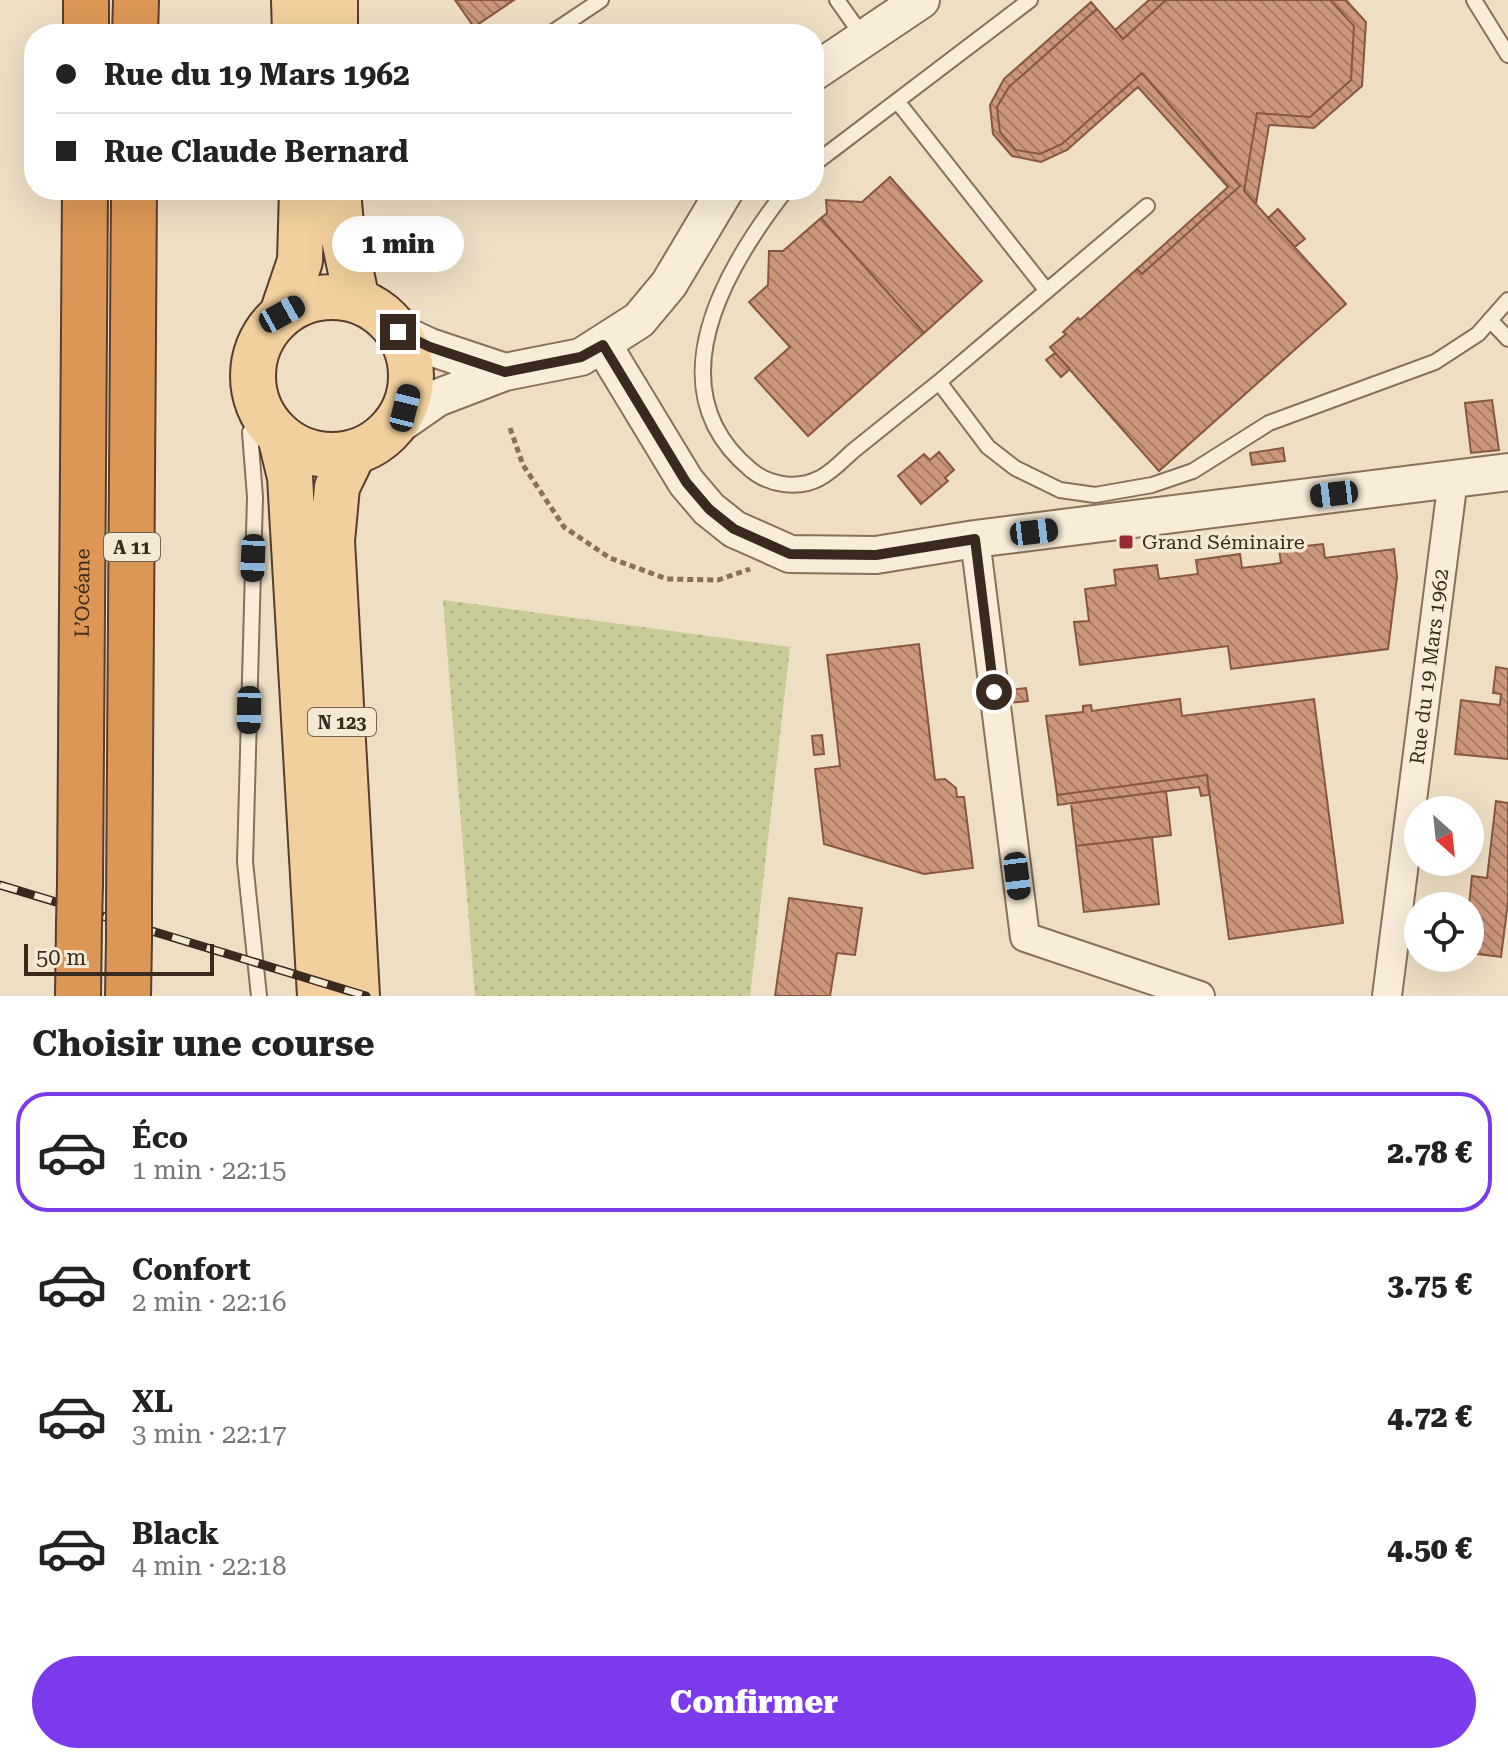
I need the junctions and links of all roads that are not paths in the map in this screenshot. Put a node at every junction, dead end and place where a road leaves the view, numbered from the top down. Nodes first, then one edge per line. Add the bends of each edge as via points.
1 (86, 0) edge
2 (136, 0) edge
3 (294, 0) edge
4 (335, 0) edge
5 (601, 0) edge
6 (837, 0) edge
7 (921, 0) edge
8 (1030, 0) edge
9 (1474, 0) edge
10 (86, 24) edge
11 (135, 24) edge
12 (295, 24) edge
13 (335, 24) edge
14 (565, 24) edge
15 (865, 39) junction
16 (1508, 55) edge
17 (824, 66) edge
18 (897, 101) junction
19 (824, 156) edge
20 (85, 200) edge
21 (134, 200) edge
22 (302, 200) edge
23 (339, 200) edge
24 (719, 200) edge
25 (778, 200) edge
26 (1147, 206) dead end
27 (1047, 291) junction
28 (1508, 300) edge
29 (357, 301) junction
30 (282, 314) junction
31 (1490, 320) junction
32 (398, 332) junction
33 (1508, 339) edge
34 (603, 345) junction
35 (505, 372) junction
36 (939, 382) junction
37 (272, 426) junction
38 (391, 430) junction
39 (354, 452) junction
40 (1508, 472) edge
41 (1453, 479) junction
42 (975, 539) junction
43 (78, 996) edge
44 (128, 996) edge
45 (259, 996) edge
46 (320, 996) edge
47 (357, 996) edge
48 (1200, 996) edge
49 (1387, 996) edge

1 - 10 highway
2 - 11 highway
3 - 12 main road
4 - 13 main road
5 - 14 lane
6 - 15 lane
7 - 15 street
8 - 18 lane
9 - 16 lane
15 - 17 street
18 - 19 lane
18 - 27 lane
20 - 43 highway, L’Océane / A 11
21 - 44 highway, A 11
22 - 30 main road, N 123 via 300,261
23 - 29 main road
24 - 34 street via 669,284 639,320
25 - 36 lane via 753,232 723,288 703,345 702,391 738,459 761,478 787,485 819,479
26 - 27 lane
27 - 36 lane
28 - 31 lane
29 - 30 main road via 305,301
29 - 32 main road via 380,313
30 - 37 main road, N 123 via 264,333 254,357 252,384
31 - 33 lane
31 - 36 lane via 1435,362 1269,423 1193,471 1095,495 1060,490 1015,468 988,447
32 - 35 street
32 - 38 main road via 409,356 411,382 405,408
34 - 35 street via 581,357
34 - 42 street via 686,482 734,529 790,554 876,555
35 - 38 street via 437,398
37 - 39 main road via 294,447 319,455
37 - 45 lane via 250,432 255,497 245,862
37 - 46 main road, N 123 via 290,477
38 - 39 main road
39 - 47 main road, N 123 via 337,487 332,541
40 - 41 street
41 - 42 street
41 - 49 street, Rue du 19 Mars 1962
42 - 48 street via 1025,937

